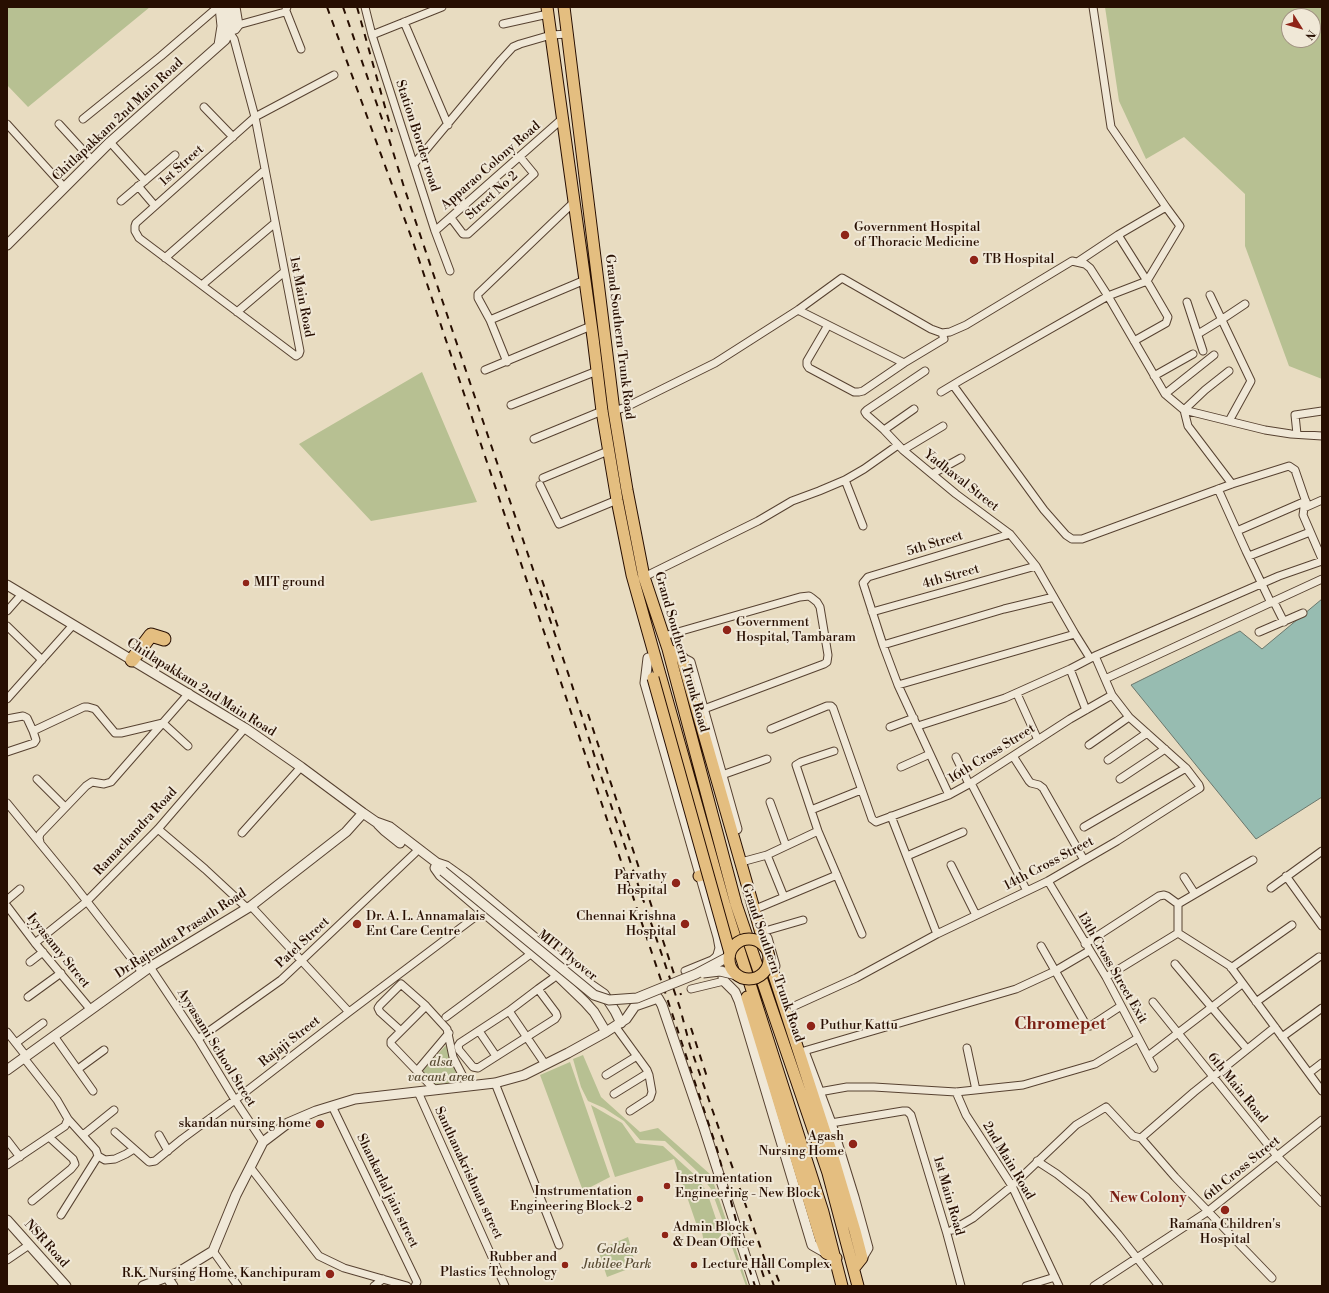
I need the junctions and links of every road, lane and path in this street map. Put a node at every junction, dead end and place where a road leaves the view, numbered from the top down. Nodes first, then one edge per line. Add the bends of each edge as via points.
1 (219, 7) edge
2 (227, 7) edge
3 (235, 7) edge
4 (365, 7) edge
5 (442, 7) edge
6 (564, 7) edge
7 (1093, 7) edge
8 (287, 9) edge
9 (547, 11) edge
10 (404, 22) junction
11 (503, 24) dead end
12 (238, 25) junction
13 (229, 32) junction
14 (568, 34) junction
15 (372, 35) junction
16 (551, 35) junction
17 (219, 45) junction
18 (300, 49) dead end
19 (334, 75) dead end
20 (204, 107) dead end
21 (255, 117) junction
22 (83, 119) dead end
23 (562, 119) junction
24 (7, 124) edge
25 (60, 124) dead end
26 (448, 125) junction
27 (233, 137) junction
28 (110, 142) junction
29 (175, 155) dead end
30 (520, 157) junction
31 (92, 160) junction
32 (414, 164) junction
33 (265, 170) junction
34 (144, 181) junction
35 (138, 186) junction
36 (64, 187) junction
37 (121, 201) dead end
38 (574, 202) junction
39 (155, 206) junction
40 (1166, 207) junction
41 (450, 218) junction
42 (275, 223) junction
43 (435, 231) junction
44 (1118, 235) junction
45 (7, 245) edge
46 (165, 258) junction
47 (1079, 261) junction
48 (450, 271) dead end
49 (284, 272) junction
50 (585, 280) junction
51 (1147, 281) junction
52 (202, 285) junction
53 (1210, 295) dead end
54 (1108, 296) junction
55 (1187, 302) dead end
56 (1245, 304) dead end
57 (798, 310) junction
58 (237, 312) junction
59 (490, 320) junction
60 (1221, 320) junction
61 (828, 325) junction
62 (591, 326) junction
63 (942, 333) junction
64 (1198, 334) junction
65 (1134, 341) junction
66 (1203, 351) dead end
67 (1193, 354) dead end
68 (1214, 355) dead end
69 (507, 362) junction
70 (904, 363) junction
71 (485, 370) dead end
72 (597, 371) junction
73 (925, 371) dead end
74 (1229, 371) dead end
75 (1154, 376) junction
76 (953, 385) junction
77 (941, 392) dead end
78 (1165, 394) junction
79 (511, 405) dead end
80 (914, 409) dead end
81 (602, 410) junction
82 (1184, 410) junction
83 (614, 411) junction
84 (1322, 411) edge
85 (1229, 421) junction
86 (943, 426) dead end
87 (884, 430) junction
88 (1297, 434) junction
89 (1322, 436) edge
90 (534, 439) dead end
91 (901, 448) junction
92 (608, 452) junction
93 (961, 458) dead end
94 (932, 474) junction
95 (845, 480) junction
96 (1232, 484) junction
97 (1218, 489) junction
98 (617, 500) junction
99 (1322, 500) edge
100 (1306, 503) junction
101 (863, 526) dead end
102 (1237, 531) junction
103 (1310, 532) junction
104 (1010, 534) junction
105 (1249, 556) junction
106 (1322, 560) edge
107 (1036, 566) junction
108 (644, 577) junction
109 (1322, 579) edge
110 (1262, 584) junction
111 (7, 585) edge
112 (22, 594) junction
113 (1054, 597) junction
114 (1273, 602) junction
115 (7, 611) edge
116 (872, 612) junction
117 (1302, 613) dead end
118 (1284, 622) junction
119 (73, 625) junction
120 (7, 626) edge
121 (1259, 632) dead end
122 (1075, 634) junction
123 (664, 636) junction
124 (164, 639) dead end
125 (883, 646) junction
126 (668, 649) junction
127 (650, 654) junction
128 (1092, 657) junction
129 (42, 660) junction
130 (132, 660) junction
131 (683, 662) junction
132 (1070, 669) junction
133 (1105, 679) junction
134 (898, 685) junction
135 (188, 693) junction
136 (1112, 695) junction
137 (1018, 696) dead end
138 (7, 699) edge
139 (704, 709) junction
140 (1086, 710) junction
141 (1129, 717) junction
142 (914, 718) junction
143 (7, 719) edge
144 (162, 723) junction
145 (918, 726) junction
146 (245, 728) junction
147 (890, 728) dead end
148 (771, 729) dead end
149 (33, 731) junction
150 (1147, 734) junction
151 (1038, 740) junction
152 (1089, 745) dead end
153 (188, 746) dead end
154 (1165, 749) junction
155 (834, 751) dead end
156 (7, 752) edge
157 (930, 754) junction
158 (1013, 756) junction
159 (956, 757) dead end
160 (767, 759) dead end
161 (1108, 760) dead end
162 (301, 766) junction
163 (901, 767) dead end
164 (1186, 768) junction
165 (722, 775) junction
166 (37, 779) dead end
167 (1120, 779) dead end
168 (970, 783) junction
169 (861, 790) junction
170 (949, 795) junction
171 (770, 802) dead end
172 (7, 803) edge
173 (65, 807) junction
174 (811, 810) junction
175 (363, 813) junction
176 (891, 816) junction
177 (376, 822) junction
178 (1084, 827) dead end
179 (158, 830) junction
180 (818, 831) junction
181 (962, 832) dead end
182 (242, 833) dead end
183 (40, 842) junction
184 (786, 846) junction
185 (1322, 851) edge
186 (415, 853) junction
187 (767, 855) junction
188 (907, 856) junction
189 (1084, 860) junction
190 (1253, 860) dead end
191 (745, 861) junction
192 (951, 864) dead end
193 (439, 868) junction
194 (715, 872) junction
195 (837, 875) junction
196 (700, 876) junction
197 (1286, 876) junction
198 (1184, 877) dead end
199 (1048, 881) junction
200 (1271, 888) dead end
201 (20, 889) dead end
202 (1027, 891) junction
203 (1195, 894) junction
204 (784, 897) junction
205 (7, 900) edge
206 (86, 902) junction
207 (1178, 904) junction
208 (7, 906) edge
209 (249, 907) junction
210 (758, 908) junction
211 (483, 911) junction
212 (976, 915) junction
213 (803, 920) dead end
214 (1292, 925) dead end
215 (1322, 926) edge
216 (764, 931) junction
217 (1178, 933) junction
218 (862, 934) dead end
219 (937, 934) junction
220 (35, 943) junction
221 (1085, 944) junction
222 (1041, 946) dead end
223 (765, 947) junction
224 (1089, 951) junction
225 (43, 952) junction
226 (532, 953) junction
227 (730, 954) junction
228 (718, 955) junction
229 (1318, 957) dead end
230 (769, 960) junction
231 (302, 961) junction
232 (30, 962) dead end
233 (1175, 964) dead end
234 (150, 966) junction
235 (1231, 968) junction
236 (684, 971) dead end
237 (1055, 971) junction
238 (142, 972) junction
239 (61, 973) junction
240 (696, 974) junction
241 (557, 975) junction
242 (739, 976) junction
243 (1106, 977) junction
244 (724, 981) junction
245 (1242, 984) junction
246 (538, 989) junction
247 (691, 989) dead end
248 (28, 998) dead end
249 (1153, 1002) dead end
250 (1256, 1002) junction
251 (426, 1006) junction
252 (1121, 1006) junction
253 (1212, 1007) junction
254 (790, 1008) junction
255 (1322, 1008) edge
256 (91, 1010) junction
257 (509, 1011) junction
258 (349, 1012) junction
259 (446, 1017) dead end
260 (43, 1023) dead end
261 (621, 1023) junction
262 (1275, 1027) junction
263 (401, 1031) junction
264 (479, 1031) junction
265 (7, 1032) edge
266 (606, 1032) junction
267 (449, 1033) junction
268 (1178, 1033) junction
269 (54, 1036) junction
270 (527, 1036) junction
271 (1282, 1037) junction
272 (1138, 1038) junction
273 (198, 1039) junction
274 (16, 1043) junction
275 (967, 1048) dead end
276 (1247, 1049) junction
277 (104, 1050) dead end
278 (804, 1051) junction
279 (496, 1056) junction
280 (636, 1056) junction
281 (1148, 1056) junction
282 (25, 1057) junction
283 (1322, 1063) edge
284 (545, 1064) junction
285 (1154, 1068) dead end
286 (78, 1069) junction
287 (7, 1070) edge
288 (417, 1071) junction
289 (648, 1072) junction
290 (1309, 1073) junction
291 (606, 1075) dead end
292 (1212, 1077) junction
293 (495, 1082) junction
294 (468, 1086) junction
295 (435, 1090) junction
296 (976, 1090) junction
297 (93, 1091) dead end
298 (1322, 1091) edge
299 (418, 1092) junction
300 (819, 1092) junction
301 (956, 1092) junction
302 (614, 1094) dead end
303 (235, 1100) junction
304 (332, 1106) junction
305 (114, 1110) dead end
306 (630, 1111) dead end
307 (68, 1119) junction
308 (1322, 1120) edge
309 (831, 1123) junction
310 (115, 1132) dead end
311 (83, 1135) junction
312 (159, 1135) dead end
313 (49, 1137) junction
314 (1141, 1138) junction
315 (7, 1140) edge
316 (263, 1142) junction
317 (134, 1149) junction
318 (168, 1151) junction
319 (98, 1156) junction
320 (1277, 1156) junction
321 (20, 1157) junction
322 (1037, 1161) junction
323 (7, 1165) edge
324 (250, 1168) junction
325 (1012, 1186) junction
326 (32, 1201) dead end
327 (1322, 1203) edge
328 (1208, 1212) junction
329 (61, 1215) dead end
330 (7, 1220) edge
331 (952, 1230) dead end
332 (29, 1245) junction
333 (559, 1245) dead end
334 (213, 1251) junction
335 (831, 1256) junction
336 (862, 1258) junction
337 (1138, 1258) junction
338 (7, 1260) edge
339 (854, 1268) junction
340 (167, 1277) junction
341 (1055, 1277) junction
342 (1272, 1278) dead end
343 (387, 1282) edge
344 (66, 1286) edge
345 (143, 1286) edge
346 (173, 1286) edge
347 (238, 1286) edge
348 (374, 1286) edge
349 (406, 1286) edge
350 (415, 1286) edge
351 (505, 1286) edge
352 (755, 1286) edge
353 (842, 1286) edge
354 (858, 1286) edge
355 (960, 1286) edge
356 (1026, 1286) edge
357 (1059, 1286) edge
358 (1094, 1286) edge
359 (1159, 1286) edge

1 - 17 street via 222,26
1 - 22 street
2 - 13 street
3 - 12 street
4 - 15 street, Station Border road
5 - 10 street
6 - 14 main road, Grand Southern Trunk Road
7 - 40 street via 1111,127
8 - 12 street via 285,12
8 - 18 street
9 - 11 street
9 - 16 main road, Grand Southern Trunk Road
10 - 15 street
10 - 26 street
12 - 13 street, Chitlapakkam 2nd Main Road
13 - 17 street, Chitlapakkam 2nd Main Road
13 - 21 street, 1st Main Road via 234,39
14 - 16 street
14 - 83 main road, Grand Southern Trunk Road
15 - 32 street, Station Border road
16 - 23 main road, Grand Southern Trunk Road
16 - 26 street via 514,47
17 - 28 street, Chitlapakkam 2nd Main Road
19 - 21 street, 1st Street
20 - 27 street
21 - 27 street, 1st Street
21 - 33 street, 1st Main Road
23 - 30 street, Apparao Colony Road
23 - 38 main road, Grand Southern Trunk Road
24 - 36 street
25 - 31 street
26 - 32 street
27 - 39 street, 1st Street
28 - 31 street, Chitlapakkam 2nd Main Road
28 - 34 street
29 - 34 street
30 - 41 street, Apparao Colony Road
30 - 41 street, Street No 2 via 534,174 468,234 462,232
31 - 36 street, Chitlapakkam 2nd Main Road
32 - 43 street, Station Border road
33 - 42 street, 1st Main Road
33 - 46 street
34 - 35 street
35 - 37 street
35 - 39 street
36 - 45 street, Chitlapakkam 2nd Main Road
38 - 50 main road, Grand Southern Trunk Road
38 - 59 street via 478,294
39 - 46 street, 1st Street via 136,222 135,231 139,238
40 - 44 street
40 - 51 street via 1180,226
41 - 43 street, Apparao Colony Road
42 - 49 street, 1st Main Road
42 - 52 street
43 - 48 street, Station Border road
44 - 47 street
44 - 51 street
46 - 52 street
47 - 54 street via 1090,268
47 - 63 street via 1072,261 961,328
49 - 58 street
49 - 58 street, 1st Main Road via 299,354 296,356
50 - 59 street
50 - 62 main road, Grand Southern Trunk Road
51 - 54 street
51 - 65 street via 1168,320
52 - 58 street
53 - 60 street
54 - 65 street
54 - 76 street
55 - 64 street
56 - 60 street
57 - 61 street
57 - 63 street via 842,278
57 - 83 street via 716,364
59 - 69 street
60 - 64 street
60 - 85 street via 1251,381
61 - 70 street
61 - 70 street via 807,365 854,392 863,391
62 - 69 street
62 - 72 main road, Grand Southern Trunk Road
63 - 70 street via 944,339
64 - 66 street
65 - 75 street
67 - 75 street
68 - 78 street
69 - 71 street
72 - 79 street
72 - 81 main road, Grand Southern Trunk Road
73 - 87 street, Yadhaval Street via 865,412
74 - 82 street
75 - 78 street
76 - 77 street
76 - 97 street via 1044,510 1072,539 1082,539
78 - 82 street
80 - 87 street
81 - 90 street
81 - 92 main road, Grand Southern Trunk Road
82 - 85 street
82 - 96 street via 1188,426
83 - 108 main road, Grand Southern Trunk Road
84 - 88 street via 1295,415
85 - 88 street via 1265,430
86 - 91 street
87 - 91 street, Yadhaval Street
88 - 89 street
91 - 94 street, Yadhaval Street
91 - 95 street
92 - 98 main road, Grand Southern Trunk Road
92 - 98 street via 542,482 559,524
93 - 94 street
94 - 104 street, Yadhaval Street
95 - 101 street
95 - 108 street via 792,501 758,521
96 - 97 street
96 - 100 street via 1289,466 1295,470
97 - 102 street
98 - 127 main road, Grand Southern Trunk Road
99 - 100 street
100 - 102 street
100 - 103 street via 1303,515
102 - 105 street
103 - 105 street
103 - 106 street
104 - 107 street, Yadhaval Street
104 - 116 street, 5th Street via 868,577 863,583
105 - 110 street
106 - 110 street
107 - 113 street, Yadhaval Street
107 - 116 street, 4th Street
108 - 123 main road, Grand Southern Trunk Road
109 - 114 street
110 - 114 street
110 - 128 street
111 - 112 street, Chitlapakkam 2nd Main Road
112 - 115 street
112 - 119 street, Chitlapakkam 2nd Main Road
113 - 122 street, 14th Cross Street
113 - 125 street via 1004,609
114 - 118 street
114 - 133 street
116 - 125 street
117 - 118 street
118 - 121 street
119 - 129 street
119 - 130 street, Chitlapakkam 2nd Main Road
120 - 129 street
122 - 128 street, 14th Cross Street
122 - 134 street
123 - 126 main road, Grand Southern Trunk Road
123 - 139 street via 800,597 809,596 820,606 827,662
124 - 130 highway via 151,635
125 - 134 street
126 - 131 main road
126 - 339 main road, Grand Southern Trunk Road via 736,904 828,1173
127 - 194 main road, Grand Southern Trunk Road
127 - 196 street via 644,682 685,837
127 - 227 main road, bridge via 653,678
128 - 132 street
128 - 133 street, 14th Cross Street
129 - 138 street
130 - 135 street, Chitlapakkam 2nd Main Road
131 - 139 street via 690,662
131 - 223 main road
132 - 140 street
132 - 145 street via 1004,698
133 - 136 street, 14th Cross Street
134 - 142 street
135 - 144 street
135 - 146 street, Chitlapakkam 2nd Main Road
136 - 140 street, 16th Cross Street
136 - 141 street, 14th Cross Street
137 - 151 street
139 - 165 street
140 - 151 street, 16th Cross Street
141 - 150 street, 14th Cross Street
141 - 152 street
142 - 145 street
142 - 147 street
143 - 149 street via 25,716
144 - 149 street via 115,733 95,709 88,706
144 - 153 street
144 - 173 street via 111,782 89,783
145 - 157 street
146 - 162 street, Chitlapakkam 2nd Main Road
146 - 179 street, Ramachandra Road
148 - 169 street, 16th Cross Street via 831,706
149 - 156 street via 36,740 34,743
150 - 154 street, 14th Cross Street
150 - 161 street
151 - 158 street, 16th Cross Street
154 - 164 street, 14th Cross Street
154 - 167 street
155 - 174 street via 796,765
157 - 163 street
157 - 170 street
158 - 168 street, 16th Cross Street
158 - 189 street via 1029,781 1043,788
159 - 168 street
160 - 165 street
162 - 175 street, Chitlapakkam 2nd Main Road
162 - 182 street
164 - 178 street
164 - 189 street, 14th Cross Street via 1200,785 1198,790
165 - 191 street
166 - 173 street
168 - 170 street, 16th Cross Street
168 - 202 street
169 - 174 street
169 - 176 street, 16th Cross Street via 874,822
170 - 176 street, 16th Cross Street
171 - 184 street
172 - 183 street
173 - 183 street via 40,834
174 - 180 street
175 - 177 street, Chitlapakkam 2nd Main Road
175 - 209 street, Dr.Rajendra Prasath Road via 346,832
176 - 188 street
177 - 186 street via 384,831
177 - 193 street via 390,827
179 - 206 street, Ramachandra Road
179 - 209 street
180 - 184 street
180 - 195 street
181 - 188 street
183 - 206 street
184 - 187 street
185 - 197 street
186 - 193 street
186 - 231 street, Patel Street
187 - 191 street
187 - 204 street
188 - 219 street
189 - 199 street, 14th Cross Street
190 - 203 street
191 - 210 street
192 - 212 street
193 - 211 street via 440,875
193 - 240 street, MIT Flyover, bridge via 594,995 609,1000 637,998
193 - 261 street via 446,866 467,881 604,994
194 - 196 main road
194 - 335 main road, Grand Southern Trunk Road via 821,1204
195 - 204 street
195 - 218 street
196 - 228 street via 718,937
197 - 200 street
197 - 215 street
198 - 203 street
199 - 202 street, 14th Cross Street
199 - 221 street, 13th Cross Street Exit
201 - 205 street
202 - 212 street, 14th Cross Street
203 - 207 street
204 - 210 street
206 - 220 street, Ramachandra Road
206 - 238 street
207 - 217 street
207 - 221 street via 1164,895 1159,896
208 - 220 street, Iyyasamy Street
209 - 231 street
209 - 234 street, Dr.Rajendra Prasath Road
210 - 216 street
211 - 226 street
211 - 258 street, Rajaji Street
212 - 219 street, 14th Cross Street
213 - 216 street
214 - 235 street
216 - 254 street
217 - 235 street
217 - 243 street
219 - 254 street, 14th Cross Street via 856,978
220 - 225 street, Iyyasamy Street
221 - 224 street, 13th Cross Street Exit
222 - 237 street
223 - 227 main road, bridge via 756,940 743,940 733,947
223 - 230 main road, bridge
224 - 237 street
224 - 243 street, 13th Cross Street Exit
225 - 232 street
225 - 239 street, Iyyasamy Street
226 - 241 street
226 - 259 street
227 - 240 street, MIT Flyover, bridge
227 - 242 main road, bridge via 731,966
228 - 236 street
228 - 244 street
229 - 250 street
230 - 242 main road, bridge via 768,966 759,976
230 - 336 main road via 833,1157
231 - 258 street
231 - 273 street, Patel Street via 281,980
233 - 253 street
234 - 238 street, Dr.Rajendra Prasath Road
234 - 273 street, Ayyasami School Street
235 - 245 street
237 - 252 street via 1082,1020 1088,1025
237 - 278 street via 1016,989
238 - 256 street, Dr.Rajendra Prasath Road
239 - 248 street
239 - 256 street, Iyyasamy Street
240 - 242 street, MIT Flyover, bridge via 720,971
241 - 246 street
241 - 266 street via 594,1012
242 - 335 main road via 820,1237
243 - 252 street, 13th Cross Street Exit
244 - 247 street
244 - 335 street via 735,992 739,1001 812,1245
245 - 250 street
245 - 253 street
246 - 257 street
246 - 270 street via 557,1016
249 - 268 street, 6th Main Road
250 - 262 street
251 - 263 street
251 - 263 street via 399,984 378,1008
251 - 267 street
252 - 272 street, 13th Cross Street Exit
253 - 268 street
253 - 276 street
254 - 278 street
255 - 271 street
256 - 269 street, Dr.Rajendra Prasath Road
257 - 264 street
257 - 270 street
258 - 303 street, Rajaji Street
260 - 274 street
261 - 266 street
261 - 280 street
261 - 352 street via 635,1006 653,999 660,1000
262 - 271 street
262 - 276 street
263 - 288 street via 391,1044
264 - 279 street
264 - 279 street via 460,1043 459,1050 475,1068
265 - 274 street
266 - 284 street
267 - 288 street
267 - 294 street via 453,1058
268 - 281 street
268 - 292 street, 6th Main Road
269 - 282 street, Dr.Rajendra Prasath Road
269 - 286 street
270 - 279 street
270 - 284 street
271 - 290 street
272 - 281 street, 13th Cross Street Exit
272 - 296 street via 1095,1064 1023,1085
273 - 303 street, Ayyasami School Street
274 - 282 street
275 - 296 street
276 - 292 street
277 - 286 street
278 - 300 street
280 - 289 street
280 - 291 street
281 - 285 street, 13th Cross Street Exit
282 - 287 street, Dr.Rajendra Prasath Road
282 - 307 street
283 - 290 street
284 - 293 street via 524,1075
286 - 297 street
288 - 295 street
289 - 302 street
289 - 306 street via 651,1095 649,1100
290 - 298 street
292 - 314 street
292 - 320 street, 6th Main Road
293 - 294 street
293 - 333 street
294 - 295 street
295 - 299 street
296 - 301 street
299 - 304 street via 355,1099
299 - 351 street, Santhanakrishnan street
300 - 301 street via 847,1087 874,1087
300 - 309 street
301 - 325 street, 2nd Main Road via 966,1115
303 - 316 street, Ayyasami School Street
303 - 318 street, Rajaji Street
304 - 316 street via 288,1122
304 - 350 street, Shankarlal jain street via 417,1282
305 - 311 street
307 - 311 street
307 - 313 street via 65,1126
308 - 320 street, 6th Cross Street
309 - 336 street via 868,1248
309 - 355 street, 1st Main Road via 903,1111 910,1113
310 - 317 street, Rajaji Street
311 - 319 street
312 - 318 street
313 - 321 street
313 - 326 street via 73,1159 75,1164
314 - 322 street via 1133,1136 1106,1107 1076,1125
314 - 328 street
315 - 321 street
316 - 324 street
317 - 318 street, Rajaji Street via 149,1162 155,1161
317 - 319 street via 115,1159 105,1160
319 - 329 street
320 - 327 street, 6th Main Road
320 - 328 street, 6th Cross Street
321 - 323 street
322 - 325 street
322 - 337 street via 1086,1197
324 - 334 street
324 - 343 street via 317,1255 344,1268
325 - 331 street via 973,1218
325 - 341 street, 2nd Main Road
328 - 337 street, 6th Cross Street
328 - 342 street
330 - 332 street, NSR Road
332 - 338 street
332 - 344 street, NSR Road
334 - 340 street
334 - 347 street
335 - 353 main road, Grand Southern Trunk Road
336 - 339 main road
337 - 358 street, 6th Cross Street
337 - 359 street
339 - 354 main road, Grand Southern Trunk Road
340 - 345 street
340 - 346 street
341 - 356 street
341 - 357 street, 2nd Main Road
343 - 348 street
343 - 349 street

